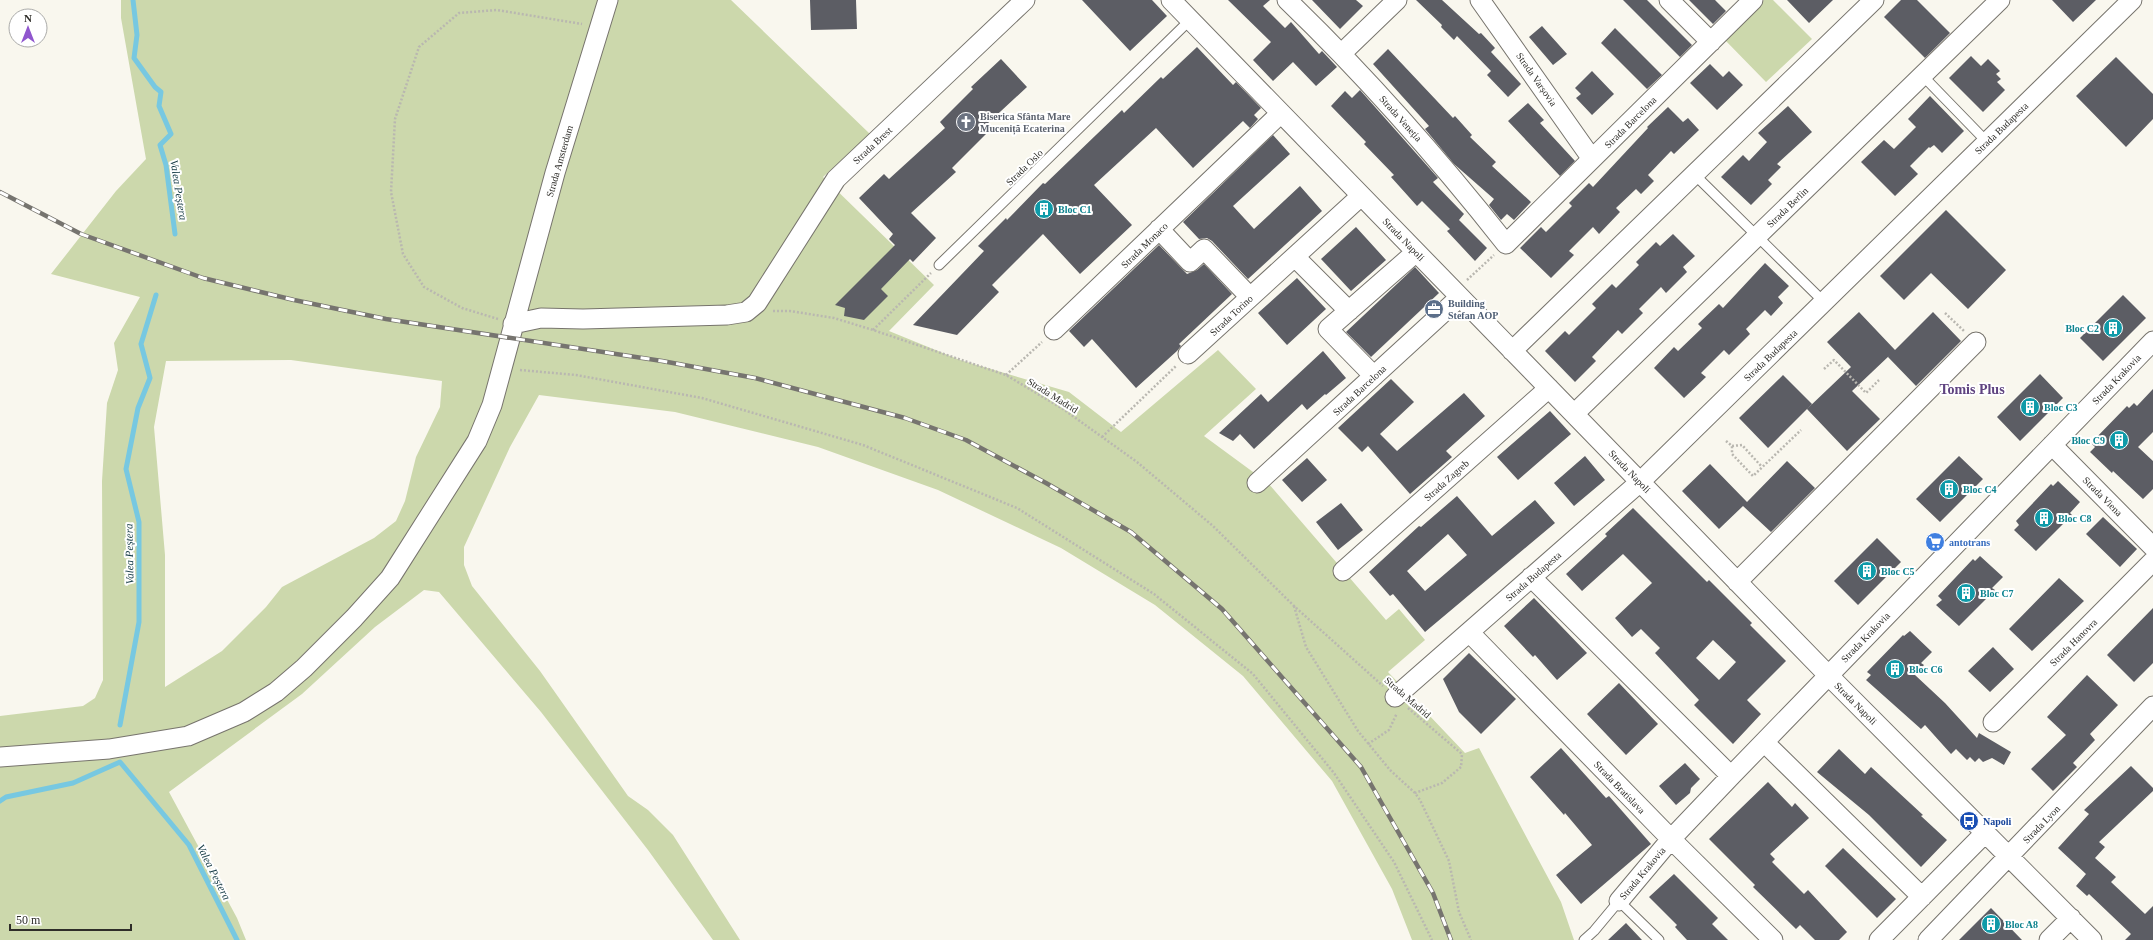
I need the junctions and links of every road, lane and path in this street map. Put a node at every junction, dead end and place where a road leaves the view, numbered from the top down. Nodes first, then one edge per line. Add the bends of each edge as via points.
1 (1025, 0) edge
2 (1171, 0) edge
3 (1287, 0) edge
4 (1397, 0) edge
5 (1480, 0) edge
6 (1669, 0) edge
7 (1753, 0) edge
8 (1874, 0) edge
9 (2000, 0) edge
10 (2132, 0) edge
11 (605, 8) edge
12 (1190, 20) junction
13 (1711, 42) junction
14 (1342, 53) junction
15 (1922, 75) junction
16 (1281, 113) junction
17 (1987, 142) junction
18 (1592, 159) junction
19 (1694, 175) junction
20 (1361, 196) junction
21 (1159, 230) junction
22 (1756, 237) junction
23 (1506, 244) junction
24 (1416, 252) junction
25 (1295, 257) junction
26 (939, 265) joint
27 (1457, 294) junction
28 (1250, 297) junction
29 (1824, 302) junction
30 (1349, 311) junction
31 (746, 312) junction
32 (1945, 313) dead end
33 (514, 324) junction
34 (873, 330) junction
35 (1054, 330) joint
36 (2153, 341) edge
37 (1976, 342) joint
38 (1512, 351) junction
39 (1188, 354) joint
40 (501, 369) junction
41 (1824, 369) dead end
42 (1006, 375) junction
43 (1374, 376) junction
44 (1879, 380) dead end
45 (1549, 388) junction
46 (1574, 414) junction
47 (1801, 430) dead end
48 (1102, 437) junction
49 (1726, 441) dead end
50 (2052, 445) junction
51 (1732, 446) junction
52 (1762, 467) junction
53 (1640, 482) junction
54 (1257, 483) dead end
55 (2153, 547) edge
56 (2153, 561) edge
57 (1343, 572) dead end
58 (1531, 577) junction
59 (1737, 582) junction
60 (1294, 606) junction
61 (1468, 632) junction
62 (1828, 675) junction
63 (1395, 697) junction
64 (2153, 706) edge
65 (1993, 722) dead end
66 (1764, 742) junction
67 (1368, 744) junction
68 (0, 757) edge
69 (1731, 776) junction
70 (1415, 793) junction
71 (1986, 832) junction
72 (1671, 839) junction
73 (2010, 856) junction
74 (1922, 897) junction
75 (1619, 901) junction
76 (2071, 918) junction
77 (1432, 940) edge
78 (1471, 940) edge
79 (1584, 940) edge
80 (1659, 940) edge
81 (1773, 940) edge
82 (1879, 940) edge
83 (1928, 940) edge
84 (2050, 940) edge
85 (2092, 940) edge

1 - 31 street, Strada Brest via 836,179 756,303
2 - 12 street, Strada Napoli
3 - 14 street, Strada Veneția
4 - 14 street
5 - 18 street, Strada Varșovia
6 - 13 street
7 - 13 street, Strada Barcelona
8 - 19 street
9 - 15 street, Strada Berlin
10 - 17 street, Strada Budapesta
11 - 33 street, Strada Amsterdam via 555,173
11 - 33 path via 581,24 497,10 459,14 419,47 394,119 391,192 403,254 424,287 462,308
12 - 16 street, Strada Napoli
12 - 26 lane, Strada Oslo
13 - 18 street, Strada Barcelona
14 - 23 street, Strada Veneția via 1445,168
15 - 17 lane
15 - 22 street, Strada Berlin
16 - 20 street, Strada Napoli
16 - 21 street, Strada Monaco
17 - 29 street, Strada Budapesta
18 - 23 street, Strada Barcelona
19 - 22 lane
19 - 38 street
20 - 24 street, Strada Napoli
20 - 25 street, Strada Torino
21 - 28 street via 1190,262 1204,249
21 - 35 street, Strada Monaco
22 - 29 lane
22 - 46 street, Strada Berlin
23 - 27 path
24 - 27 street, Strada Napoli
24 - 30 street
25 - 28 street, Strada Torino
25 - 30 street
26 - 34 path
27 - 38 street, Strada Napoli
27 - 43 street, Strada Barcelona
28 - 39 street, Strada Torino
29 - 53 street, Strada Budapesta
30 - 43 street via 1328,329
31 - 33 street via 691,317 541,318
31 - 34 path, Strada Madrid via 790,311 834,318
32 - 37 path
33 - 40 street, Strada Amsterdam
34 - 42 path, Strada Madrid
35 - 42 path
36 - 50 street, Strada Krakovia
37 - 59 street
38 - 45 street, Strada Napoli
39 - 48 path
40 - 68 street, Strada Amsterdam via 492,404 477,441 390,578 304,668 276,692 244,712 188,736 109,749
40 - 77 path via 576,375 702,398 863,445 1017,508 1154,594 1253,674 1334,773 1394,862
41 - 44 path via 1834,360 1866,393
42 - 48 path, Strada Madrid via 1063,409
43 - 54 street, Strada Barcelona
45 - 46 street, Strada Napoli
45 - 57 street, Strada Zagreb
46 - 53 street, Strada Napoli
47 - 52 path
48 - 60 path, Strada Madrid via 1137,462 1213,526
49 - 51 path
50 - 55 street, Strada Viena
50 - 62 street, Strada Krakovia
51 - 52 path via 1742,446
51 - 52 path via 1732,454 1753,476
53 - 58 street, Strada Budapesta
53 - 59 street, Strada Napoli
56 - 65 street, Strada Hanovra
58 - 61 street, Strada Budapesta
58 - 69 street
59 - 62 street, Strada Napoli
60 - 63 path, Strada Madrid
60 - 67 path, Strada Madrid via 1306,647
61 - 63 street, Strada Budapesta
61 - 72 street, Strada Bratislava
62 - 66 street, Strada Krakovia
62 - 71 street, Strada Napoli
63 - 67 path via 1397,713 1389,730
63 - 70 path, Strada Madrid via 1462,754 1461,767 1442,783
64 - 73 street, Strada Lyon
66 - 69 street, Strada Krakovia
66 - 74 street
67 - 70 path, Strada Madrid via 1390,770
69 - 72 street, Strada Krakovia
70 - 78 path, Strada Madrid via 1436,829 1449,861 1459,912
71 - 73 street, Strada Napoli
71 - 74 street
72 - 75 street, Strada Krakovia
72 - 81 street, Strada Bratislava
73 - 76 street, Strada Napoli
73 - 83 street, Strada Lyon
74 - 82 street
75 - 79 lane, Strada Krakovia
75 - 80 lane
76 - 84 street
76 - 85 street, Strada Napoli

